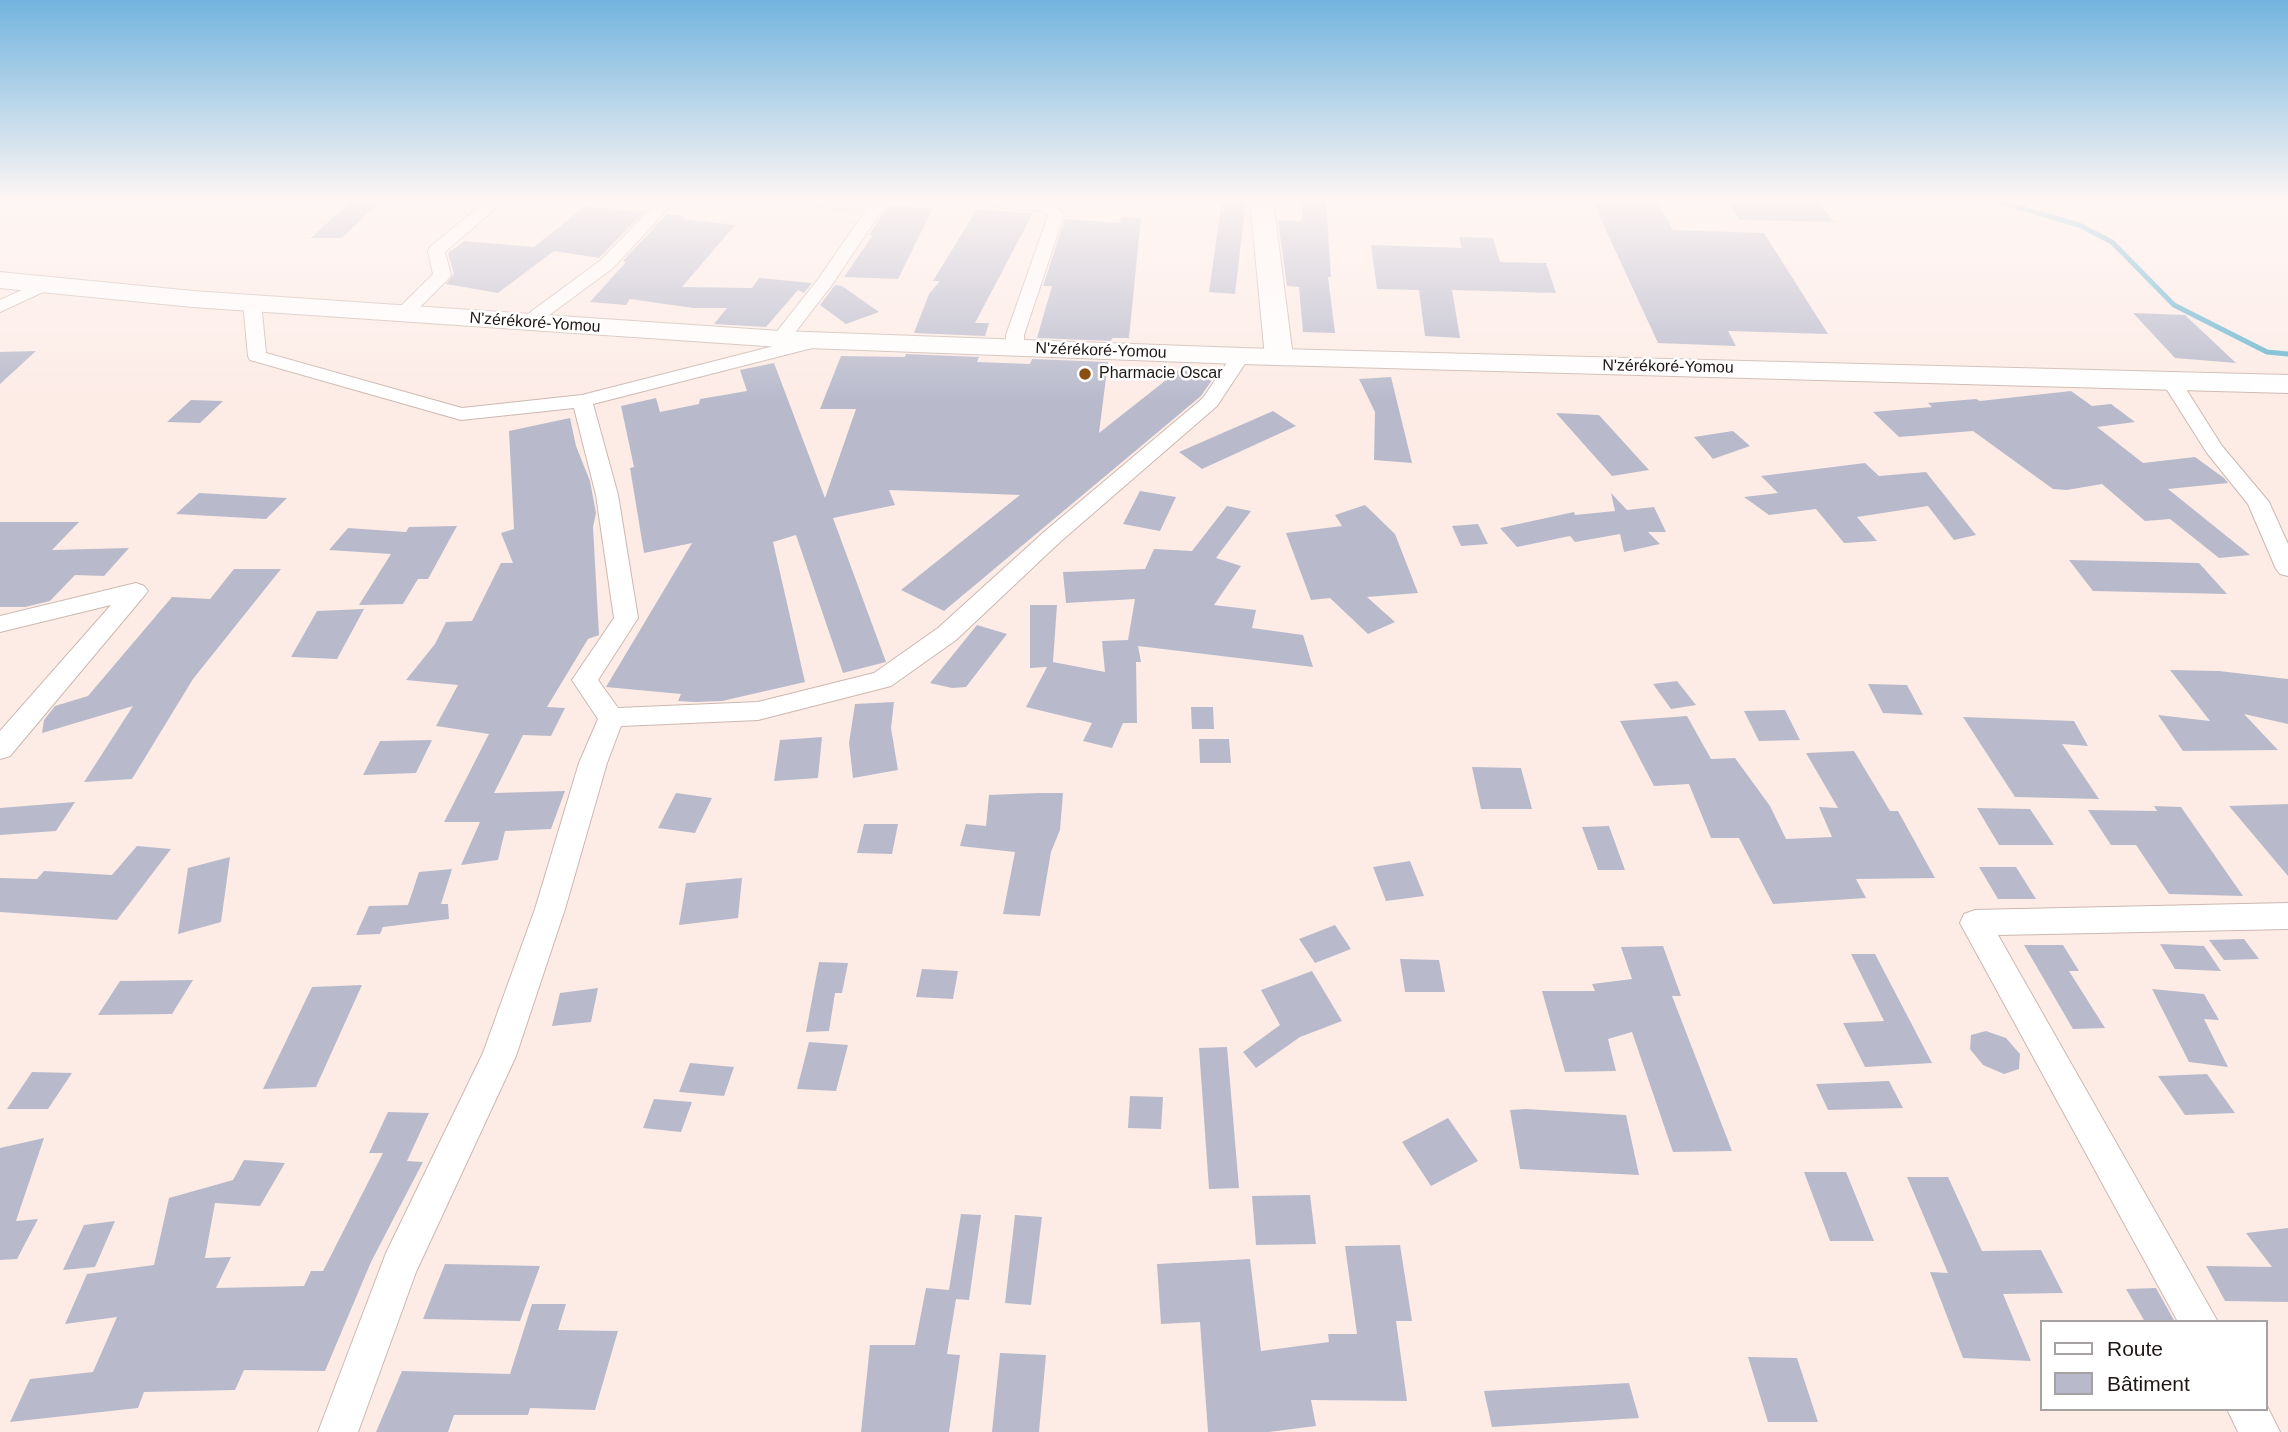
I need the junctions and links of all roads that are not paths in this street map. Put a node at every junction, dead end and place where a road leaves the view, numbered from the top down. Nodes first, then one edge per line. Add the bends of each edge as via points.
1 (440, 267) edge
2 (603, 267) edge
3 (835, 267) edge
4 (1039, 267) edge
5 (1269, 267) edge
6 (0, 279) edge
7 (48, 283) junction
8 (252, 303) junction
9 (0, 307) edge
10 (404, 313) junction
11 (527, 323) junction
12 (780, 339) junction
13 (821, 340) junction
14 (1015, 348) junction
15 (1241, 356) junction
16 (1279, 357) junction
17 (2172, 382) junction
18 (2288, 384) edge
19 (582, 401) junction
20 (2288, 569) edge
21 (0, 624) edge
22 (611, 718) junction
23 (0, 749) edge
24 (2288, 916) edge
25 (2198, 1320) edge
26 (2248, 1411) edge
27 (338, 1432) edge
28 (2260, 1432) edge

1 - 10 street via 442,275
2 - 11 street
3 - 12 street
4 - 14 street
5 - 16 main road
6 - 7 main road, N'zérékoré-Yomou
7 - 8 main road, N'zérékoré-Yomou
7 - 9 street
8 - 10 main road, N'zérékoré-Yomou
8 - 19 street via 257,356 461,414
10 - 11 main road, N'zérékoré-Yomou
11 - 12 main road, N'zérékoré-Yomou
12 - 13 main road, N'zérékoré-Yomou
13 - 14 main road, N'zérékoré-Yomou
13 - 19 street
14 - 15 main road, N'zérékoré-Yomou
15 - 16 main road, N'zérékoré-Yomou
15 - 22 street via 1210,402 947,634 882,680 758,711
16 - 17 main road, N'zérékoré-Yomou
17 - 18 main road, N'zérékoré-Yomou
17 - 20 street via 2214,449 2258,502
19 - 22 street via 607,495 626,618 585,680
21 - 23 street via 136,591
22 - 27 street via 499,1056 399,1266
24 - 25 street via 1975,923
26 - 28 street

